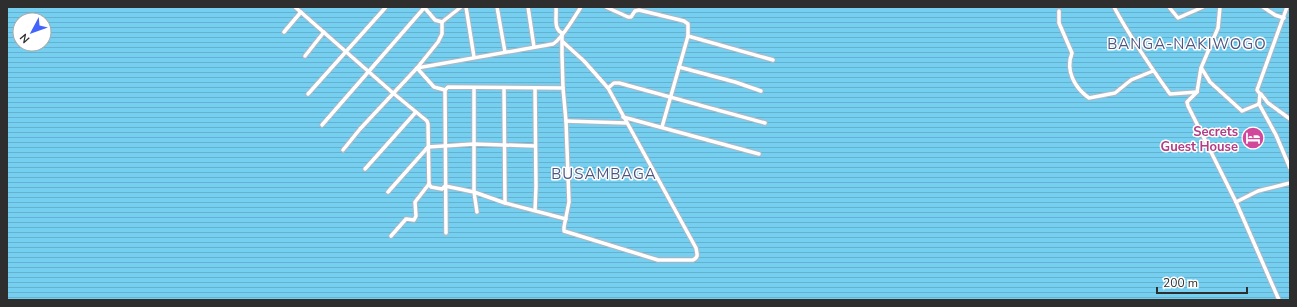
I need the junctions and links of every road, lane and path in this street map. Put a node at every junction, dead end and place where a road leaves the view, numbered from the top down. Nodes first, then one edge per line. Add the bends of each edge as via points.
1 (295, 7) edge
2 (386, 7) edge
3 (461, 7) edge
4 (466, 7) edge
5 (497, 7) edge
6 (528, 7) edge
7 (556, 7) edge
8 (581, 7) edge
9 (606, 7) edge
10 (1114, 7) edge
11 (1169, 7) edge
12 (1203, 7) edge
13 (1220, 7) edge
14 (1263, 7) edge
15 (424, 8) edge
16 (1287, 8) edge
17 (1059, 11) dead end
18 (301, 12) junction
19 (1290, 15) edge
20 (1284, 18) junction
21 (442, 22) junction
22 (284, 32) dead end
23 (324, 32) junction
24 (562, 33) junction
25 (688, 36) junction
26 (563, 42) junction
27 (534, 47) junction
28 (346, 52) junction
29 (505, 52) junction
30 (305, 56) dead end
31 (474, 57) junction
32 (772, 60) dead end
33 (679, 67) junction
34 (417, 68) junction
35 (1201, 68) junction
36 (1153, 71) junction
37 (368, 72) junction
38 (474, 88) junction
39 (504, 88) junction
40 (535, 88) junction
41 (563, 88) junction
42 (608, 88) junction
43 (445, 90) junction
44 (761, 91) dead end
45 (1197, 92) junction
46 (393, 93) junction
47 (308, 94) dead end
48 (1260, 94) junction
49 (670, 97) junction
50 (1259, 104) junction
51 (416, 112) junction
52 (623, 117) junction
53 (1290, 119) edge
54 (566, 121) junction
55 (626, 123) junction
56 (765, 123) dead end
57 (322, 124) dead end
58 (662, 127) junction
59 (474, 144) junction
60 (445, 145) junction
61 (505, 146) junction
62 (535, 146) junction
63 (428, 147) junction
64 (343, 150) dead end
65 (759, 154) dead end
66 (1290, 168) edge
67 (365, 169) dead end
68 (1290, 183) edge
69 (429, 184) junction
70 (445, 186) junction
71 (388, 192) dead end
72 (474, 192) junction
73 (1236, 202) junction
74 (505, 203) junction
75 (535, 210) junction
76 (477, 212) dead end
77 (566, 219) junction
78 (446, 234) dead end
79 (391, 236) dead end
80 (1279, 300) edge

1 - 18 street
2 - 28 street
3 - 21 street
4 - 31 street
5 - 29 street
6 - 27 street
7 - 24 street via 556,28
8 - 24 street
9 - 25 street via 628,17 639,10 684,21 688,24
10 - 36 street
11 - 12 street via 1178,18
13 - 35 street via 1218,28
14 - 20 street
15 - 21 street via 435,20
15 - 37 street
16 - 19 street
16 - 20 street
17 - 36 street via 1059,23 1072,53 1069,61 1071,76 1080,91 1089,98 1115,93 1131,80
18 - 22 street
18 - 23 street
20 - 48 street via 1258,84 1257,90
21 - 34 street via 440,38
23 - 28 street
23 - 30 street
24 - 26 street
24 - 27 street via 556,42
25 - 32 street
25 - 33 street
26 - 41 street
26 - 42 street
27 - 29 street
28 - 37 street
28 - 47 street
29 - 31 street
31 - 34 street
33 - 44 street
33 - 49 street
34 - 43 street via 434,87
34 - 46 street
35 - 45 street
35 - 50 street via 1210,82 1242,111
36 - 45 street via 1170,94
37 - 46 street
37 - 57 street
38 - 39 street
38 - 43 street via 448,87
38 - 59 street
39 - 40 street
39 - 61 street
40 - 41 street
40 - 62 street
41 - 54 street
42 - 49 street via 616,82
42 - 52 street
43 - 60 street
45 - 73 street via 1187,102 1188,106
46 - 51 street
46 - 64 street
48 - 50 street
48 - 53 street
49 - 56 street
49 - 58 street
50 - 66 street
51 - 63 street via 428,122
51 - 67 street
52 - 55 street
52 - 58 street
54 - 55 street
54 - 77 street via 569,202
55 - 77 street via 663,185 698,256 696,259 686,260 658,260 566,232
58 - 65 street
59 - 60 street
59 - 61 street
59 - 72 street
60 - 63 street
60 - 70 street
61 - 62 street
61 - 74 street
62 - 75 street
63 - 69 street
63 - 71 street
68 - 73 street via 1258,191
69 - 70 street via 431,187 442,189
69 - 79 street via 415,202 414,220 406,219
70 - 72 street
70 - 78 street
72 - 74 street
72 - 76 street
73 - 80 street
74 - 75 street
75 - 77 street

